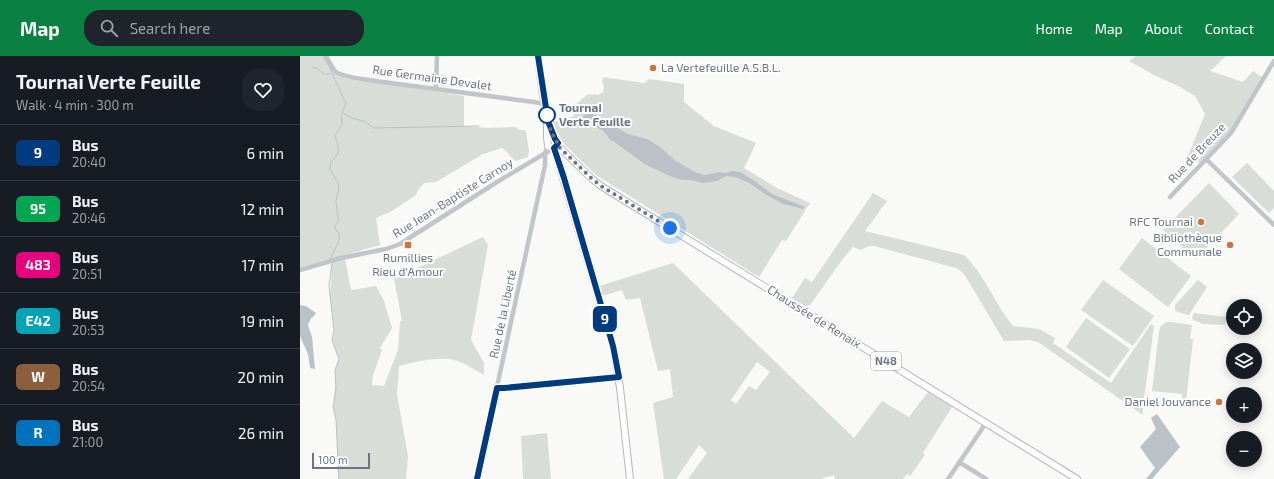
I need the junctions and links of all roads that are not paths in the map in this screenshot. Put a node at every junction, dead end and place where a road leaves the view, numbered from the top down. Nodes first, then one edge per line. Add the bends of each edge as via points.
1 (326, 56) edge
2 (437, 56) edge
3 (538, 56) edge
4 (1274, 61) edge
5 (436, 89) junction
6 (545, 103) junction
7 (548, 121) junction
8 (552, 146) junction
9 (545, 153) junction
10 (571, 159) junction
11 (1206, 159) junction
12 (562, 172) junction
13 (1170, 197) dead end
14 (1274, 225) edge
15 (300, 270) edge
16 (619, 377) junction
17 (497, 388) junction
18 (986, 423) junction
19 (959, 462) junction
20 (477, 479) edge
21 (630, 479) edge
22 (948, 479) edge
23 (986, 479) edge
24 (1077, 479) edge

1 - 5 street, Rue Germaine Devalet via 335,71 340,74
2 - 5 street
3 - 6 main road, N48
4 - 11 street, Rue de Breuze via 1234,129
5 - 6 street, Rue Germaine Devalet
6 - 7 main road, N48
7 - 8 main road, N48 via 547,137
7 - 8 main road, N48 via 557,142
8 - 9 street
8 - 10 main road, Chaussée de Renaix / N48
8 - 12 main road
9 - 15 street, Rue Jean-Baptiste Carnoy via 400,244 386,250 341,258
9 - 17 street, Rue de la Liberté via 545,165
10 - 12 main road via 562,163
10 - 18 main road, Chaussée de Renaix / N48 via 601,186
11 - 13 street, Rue de Breuze
11 - 14 street
12 - 16 main road via 613,346
16 - 17 street
16 - 21 main road
17 - 20 street, Rue de la Liberté
18 - 19 street
18 - 24 main road, Chaussée de Renaix / N48
19 - 22 street
19 - 23 street

